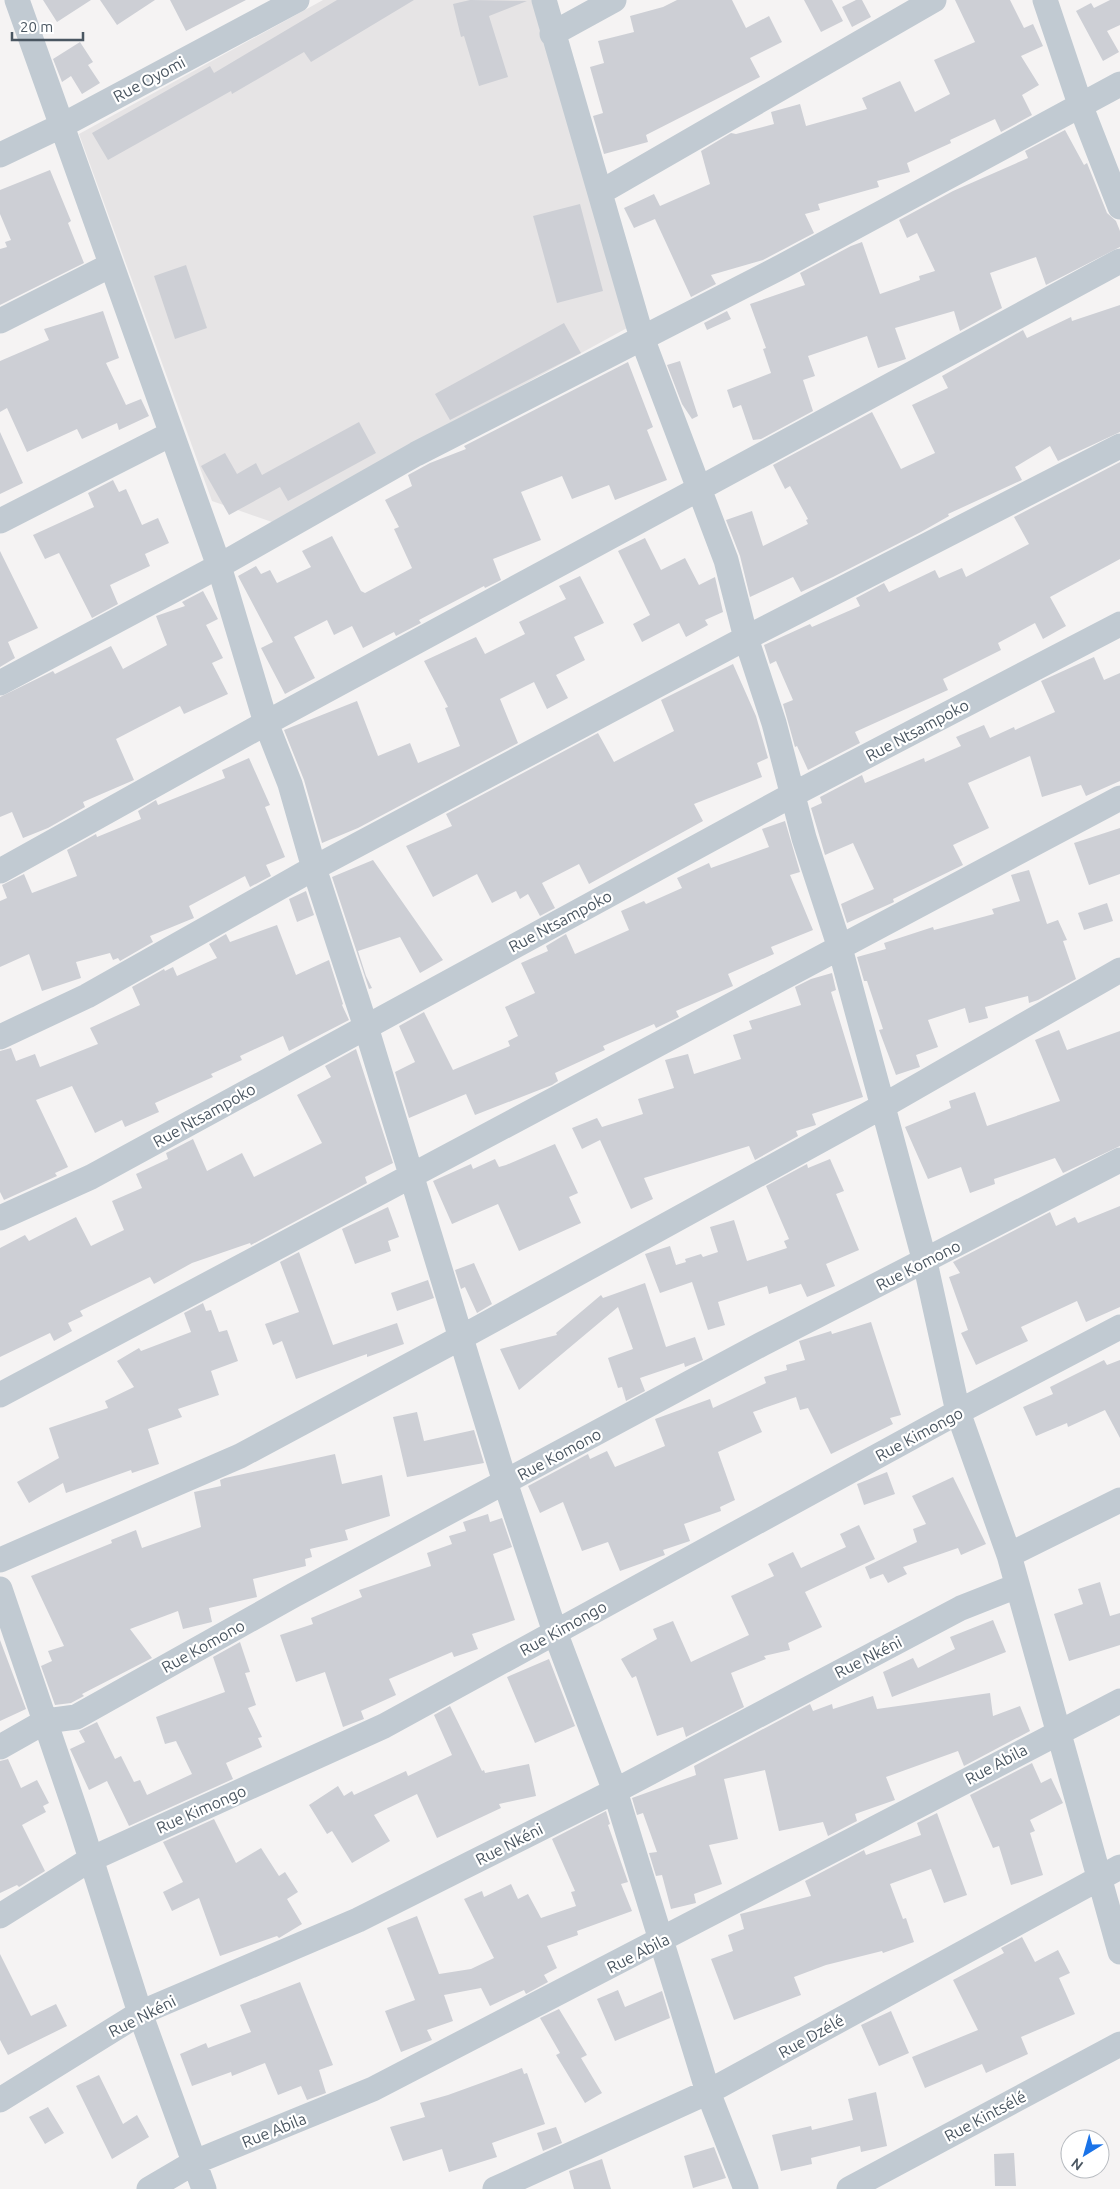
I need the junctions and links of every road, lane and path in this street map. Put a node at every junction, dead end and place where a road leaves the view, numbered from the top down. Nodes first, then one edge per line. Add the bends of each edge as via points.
1 (17, 0) edge
2 (298, 0) edge
3 (544, 0) edge
4 (614, 0) edge
5 (934, 0) edge
6 (1045, 0) edge
7 (552, 34) junction
8 (1120, 84) edge
9 (1081, 107) junction
10 (64, 125) junction
11 (0, 155) edge
12 (601, 192) junction
13 (1120, 207) edge
14 (1120, 261) edge
15 (111, 265) junction
16 (0, 321) edge
17 (642, 338) junction
18 (171, 434) junction
19 (1120, 446) edge
20 (700, 488) junction
21 (0, 521) edge
22 (219, 566) junction
23 (1120, 624) edge
24 (746, 638) junction
25 (0, 683) edge
26 (266, 722) junction
27 (792, 796) junction
28 (1120, 798) edge
29 (314, 868) junction
30 (0, 871) edge
31 (840, 948) junction
32 (1120, 970) edge
33 (366, 1027) junction
34 (0, 1037) edge
35 (883, 1106) junction
36 (1120, 1160) edge
37 (411, 1175) junction
38 (0, 1218) edge
39 (925, 1262) junction
40 (1120, 1327) edge
41 (462, 1337) junction
42 (0, 1395) edge
43 (958, 1412) junction
44 (505, 1482) junction
45 (1120, 1500) edge
46 (1009, 1555) junction
47 (0, 1560) edge
48 (1018, 1586) junction
49 (0, 1589) edge
50 (555, 1632) junction
51 (1120, 1701) edge
52 (46, 1721) junction
53 (1058, 1732) junction
54 (0, 1747) edge
55 (615, 1791) junction
56 (91, 1859) junction
57 (1110, 1872) edge
58 (0, 1916) edge
59 (663, 1940) junction
60 (1120, 1952) edge
61 (140, 2013) junction
62 (1120, 2044) edge
63 (708, 2092) junction
64 (0, 2100) edge
65 (195, 2162) junction
66 (149, 2189) edge
67 (204, 2189) edge
68 (495, 2189) edge
69 (746, 2189) edge
70 (849, 2189) edge

1 - 10 street
2 - 10 street, Rue Oyomi
3 - 7 street
4 - 7 street
5 - 12 street
6 - 9 street
7 - 12 street
8 - 9 street
9 - 13 street
9 - 17 street via 792,262
10 - 11 street, Rue Oyomi
10 - 15 street
12 - 17 street
14 - 20 street
15 - 16 street
15 - 18 street
17 - 20 street
17 - 22 street via 416,454
18 - 21 street
18 - 22 street
19 - 24 street
20 - 24 street via 726,560
20 - 26 street
22 - 25 street
22 - 26 street
23 - 27 street, Rue Ntsampoko
24 - 27 street via 774,723
24 - 29 street
26 - 29 street via 290,784
26 - 30 street
27 - 31 street
27 - 33 street, Rue Ntsampoko
28 - 31 street
29 - 33 street
29 - 34 street via 87,996
31 - 35 street
31 - 37 street
32 - 35 street
33 - 37 street
33 - 38 street, Rue Ntsampoko via 91,1177
35 - 39 street
35 - 41 street
36 - 39 street, Rue Komono
37 - 41 street
37 - 42 street
39 - 43 street
39 - 44 street, Rue Komono
40 - 43 street, Rue Kimongo
41 - 44 street
41 - 47 street via 240,1456
43 - 46 street
43 - 50 street, Rue Kimongo
44 - 50 street
44 - 52 street, Rue Komono via 294,1594 76,1717
45 - 46 street
46 - 48 street
48 - 53 street
48 - 55 street, Rue Nkéni via 961,1608
49 - 52 street
50 - 55 street
50 - 56 street, Rue Kimongo via 384,1726
51 - 53 street, Rue Abila
52 - 54 street, Rue Komono
52 - 56 street
53 - 57 street
53 - 59 street, Rue Abila
55 - 59 street
55 - 61 street, Rue Nkéni via 358,1920
56 - 58 street, Rue Kimongo
56 - 61 street
57 - 60 street
57 - 63 street, Rue Dzélé
59 - 63 street
59 - 65 street, Rue Abila via 373,2089
61 - 64 street, Rue Nkéni
61 - 65 street
62 - 70 street, Rue Kintsélé
63 - 68 street, Rue Dzélé
63 - 69 street
65 - 66 street, Rue Abila
65 - 67 street

